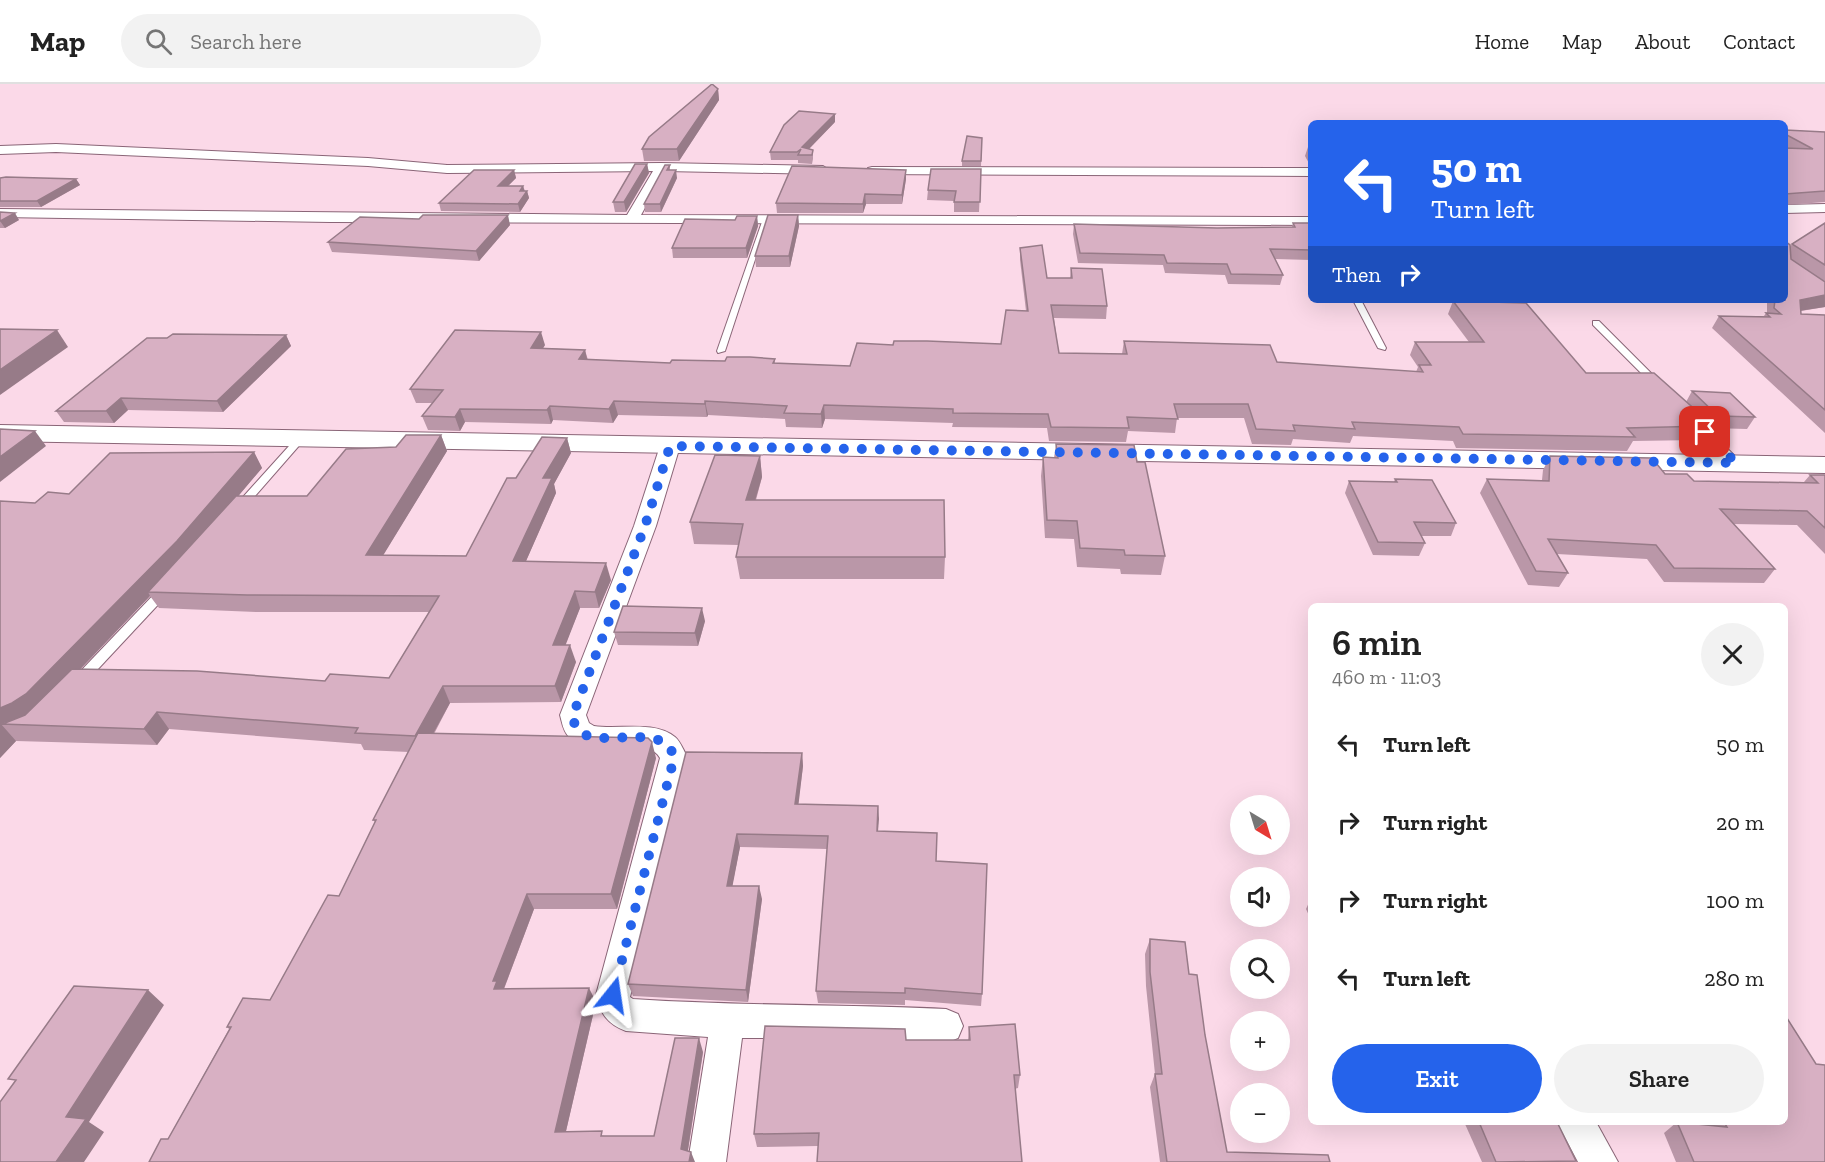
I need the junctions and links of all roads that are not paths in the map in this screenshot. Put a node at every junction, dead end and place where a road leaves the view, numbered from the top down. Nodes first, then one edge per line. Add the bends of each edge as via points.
1 (0, 150) edge
2 (661, 167) junction
3 (831, 170) edge
4 (854, 171) edge
5 (1308, 172) edge
6 (1788, 208) edge
7 (1825, 208) edge
8 (0, 213) edge
9 (633, 217) junction
10 (765, 220) junction
11 (1308, 221) edge
12 (1359, 303) edge
13 (1596, 323) dead end
14 (1382, 348) dead end
15 (721, 351) dead end
16 (1662, 389) edge
17 (1687, 414) edge
18 (0, 434) edge
19 (301, 438) junction
20 (670, 446) junction
21 (1736, 463) junction
22 (1825, 465) edge
23 (230, 518) edge
24 (177, 579) edge
25 (72, 689) edge
26 (727, 1022) junction
27 (946, 1026) dead end
28 (1577, 1125) edge
29 (707, 1162) edge
30 (1599, 1162) edge

1 - 2 street via 56,148 368,162 458,170
2 - 3 street
2 - 9 street
4 - 5 street
6 - 7 street
8 - 9 street
9 - 10 street
10 - 11 street
10 - 15 lane
12 - 14 lane
13 - 16 lane
17 - 21 lane
18 - 19 street
19 - 20 street
19 - 23 lane
20 - 21 street
20 - 26 street via 645,526 573,715 573,725 579,733 590,737 666,742 674,758 613,995 616,1006 626,1015
21 - 22 street
24 - 25 lane
26 - 27 street via 841,1021
26 - 29 street
28 - 30 street

